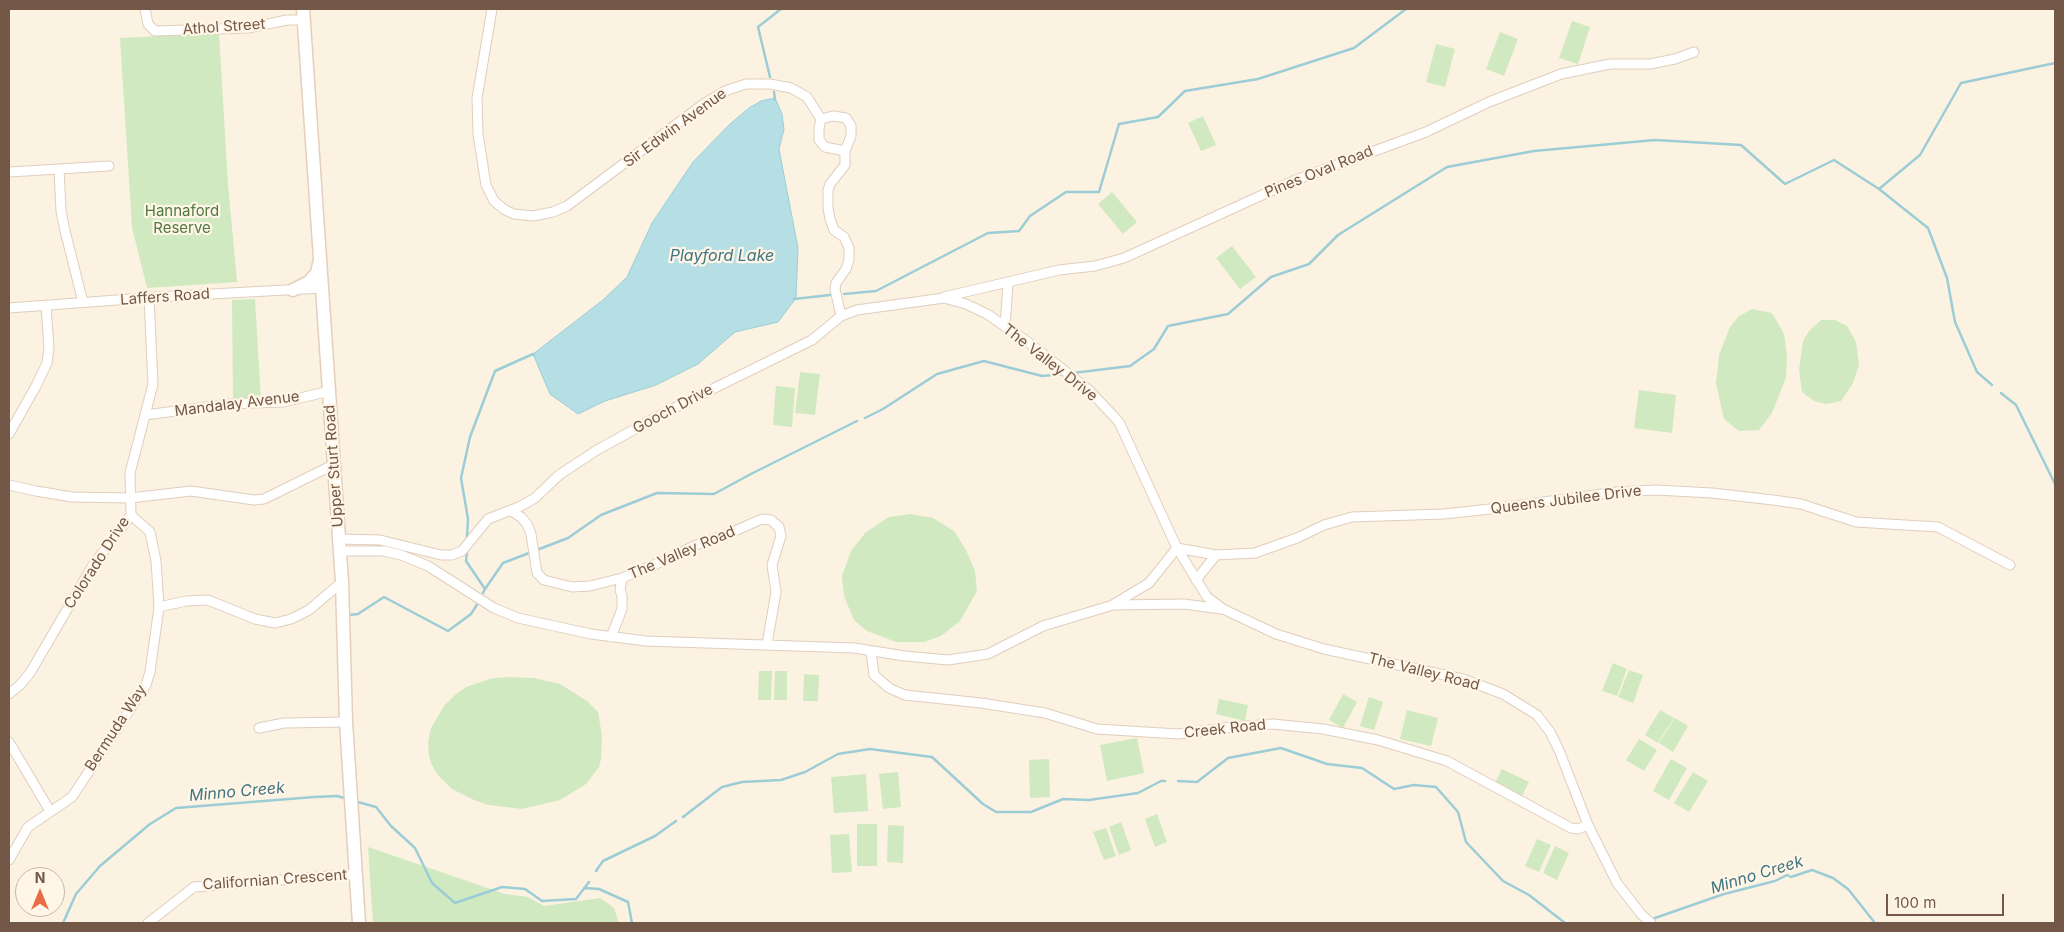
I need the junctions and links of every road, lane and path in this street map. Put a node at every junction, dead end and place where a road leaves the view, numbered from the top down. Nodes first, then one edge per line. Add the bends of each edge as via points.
1 (145, 9) edge
2 (492, 9) edge
3 (303, 14) edge
4 (1694, 52) dead end
5 (821, 119) junction
6 (845, 151) junction
7 (109, 166) dead end
8 (58, 169) junction
9 (9, 172) edge
10 (320, 262) junction
11 (1008, 283) junction
12 (322, 288) junction
13 (293, 290) junction
14 (149, 298) junction
15 (944, 298) junction
16 (83, 302) junction
17 (46, 305) junction
18 (9, 308) edge
19 (842, 316) junction
20 (1005, 326) junction
21 (330, 391) junction
22 (145, 415) junction
23 (9, 434) edge
24 (333, 465) junction
25 (9, 484) edge
26 (130, 498) junction
27 (511, 511) junction
28 (130, 515) junction
29 (339, 545) junction
30 (1177, 548) junction
31 (1216, 555) junction
32 (2010, 565) dead end
33 (622, 578) junction
34 (1196, 580) junction
35 (342, 582) junction
36 (1113, 605) junction
37 (159, 607) junction
38 (1223, 609) junction
39 (611, 637) junction
40 (766, 644) junction
41 (871, 651) junction
42 (9, 694) edge
43 (346, 722) junction
44 (259, 728) dead end
45 (9, 742) edge
46 (50, 811) junction
47 (1588, 824) junction
48 (9, 860) edge
49 (356, 874) junction
50 (148, 923) edge
51 (359, 923) edge
52 (1651, 923) edge

1 - 3 street, Athol Street via 148,24 155,31 248,28
2 - 5 street, Sir Edwin Avenue via 478,98 478,134 486,185 494,201 514,214 532,216 567,206 705,103 733,87 770,84 791,88 807,97
3 - 10 main road, Upper Sturt Road
4 - 11 street, Pines Oval Road via 1650,64 1610,64 1534,83 1426,132 1293,181 1124,258
5 - 6 street via 819,140 825,147
5 - 6 street via 833,116 846,118 851,126 851,136
6 - 19 street via 845,165 828,190 828,208 834,230 844,237 849,248 846,269 835,289
7 - 8 street
8 - 9 street
8 - 16 street via 64,231
10 - 12 main road, Upper Sturt Road
10 - 13 main road via 317,273 309,282
11 - 15 street, Pines Oval Road
11 - 20 street
12 - 13 street, Laffers Road
12 - 21 main road, Upper Sturt Road
13 - 14 street, Laffers Road
14 - 16 street, Laffers Road
14 - 22 street, Colorado Drive via 153,384
15 - 19 street, The Valley Drive via 857,310
15 - 20 street, The Valley Drive via 966,304
16 - 17 street, Laffers Road
17 - 18 street, Laffers Road
17 - 23 street via 47,363
19 - 27 street, Gooch Drive via 812,340 597,450 559,475 535,498
20 - 30 street, The Valley Drive via 1089,390 1119,422
21 - 22 street, Mandalay Avenue via 283,402 229,404
21 - 24 main road, Upper Sturt Road
22 - 26 street, Colorado Drive via 130,473
24 - 26 street via 264,499 190,491
24 - 29 main road, Upper Sturt Road
25 - 26 street via 72,497
26 - 28 street, Colorado Drive
27 - 29 street, Gooch Drive via 488,519 462,551 452,555 430,554 380,540
27 - 33 street, The Valley Road via 521,517 532,534 534,559 544,580 572,587
28 - 37 street, Bermuda Way via 150,532 156,561
28 - 42 street, Colorado Drive via 93,564 30,673
29 - 35 main road, Upper Sturt Road
29 - 39 street, The Valley Road via 401,555 428,566 494,608 513,616
30 - 31 street, Queens Jubilee Drive
30 - 34 street, The Valley Road
30 - 36 street, The Valley Road via 1149,583
31 - 32 street, Queens Jubilee Drive via 1255,554 1324,525 1352,517 1444,514 1656,490 1801,504 1856,522 1938,527
31 - 34 street
33 - 39 street via 622,609
33 - 40 street, The Valley Road via 762,519 771,520 779,527 781,536 772,565 776,592
34 - 38 street, The Valley Road via 1207,597
35 - 37 street via 309,610 275,623 255,619 208,600
35 - 43 main road, Upper Sturt Road
36 - 38 street, The Valley Road via 1184,604
36 - 41 street, The Valley Road via 1043,626 988,654 948,660
37 - 46 street, Bermuda Way via 146,685 72,796
38 - 47 street, The Valley Road via 1276,634 1463,679 1503,694 1537,716 1550,732
39 - 40 street, The Valley Road via 664,642
40 - 41 street, The Valley Road
41 - 47 street, Creek Road via 874,675 888,688 905,695 1045,713 1097,729 1178,734 1273,724 1323,729 1378,740 1446,761 1571,828 1578,829
43 - 44 street via 284,723
43 - 49 main road, Upper Sturt Road
45 - 46 street
46 - 48 street, Bermuda Way via 28,827
47 - 52 street, The Valley Road via 1617,883
49 - 50 street, Californian Crescent via 194,887
49 - 51 main road, Upper Sturt Road

